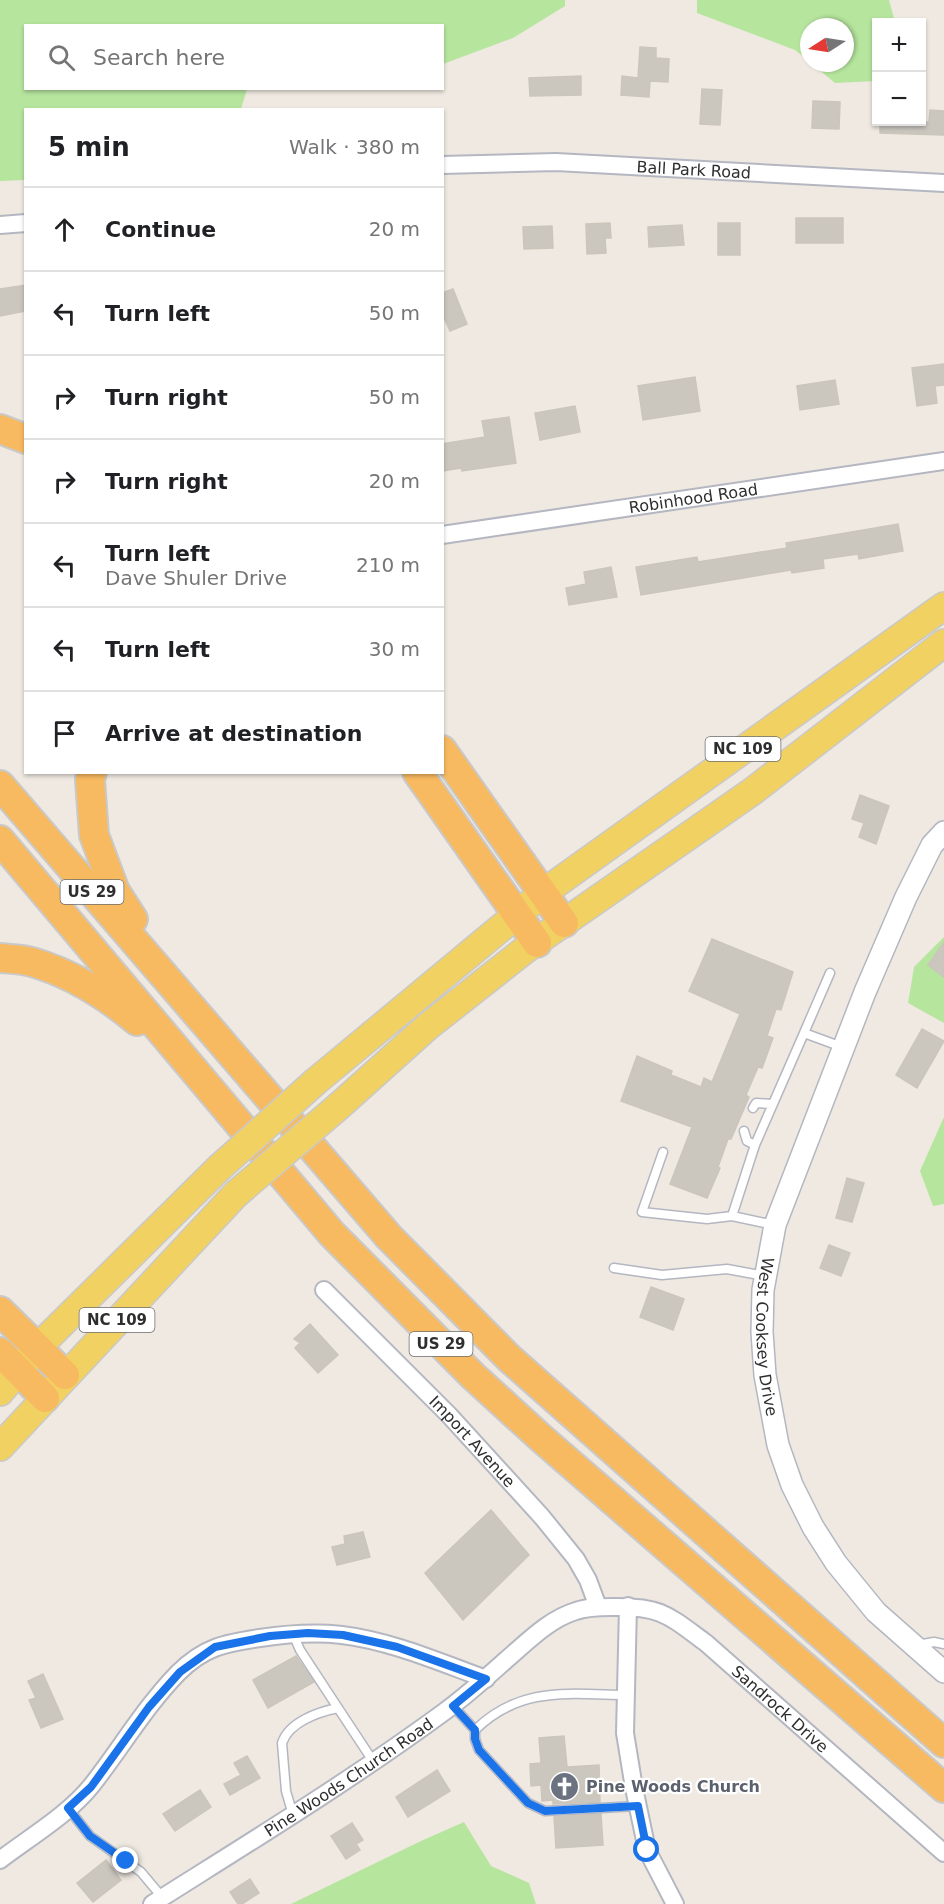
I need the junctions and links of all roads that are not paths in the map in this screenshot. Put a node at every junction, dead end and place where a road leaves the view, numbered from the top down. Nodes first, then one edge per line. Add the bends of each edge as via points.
1 (444, 165) edge
2 (944, 183) edge
3 (24, 223) edge
4 (0, 225) edge
5 (0, 429) edge
6 (24, 438) edge
7 (944, 461) edge
8 (444, 535) edge
9 (944, 606) edge
10 (944, 643) edge
11 (444, 753) edge
12 (92, 774) edge
13 (418, 774) edge
14 (0, 785) edge
15 (944, 832) edge
16 (0, 840) edge
17 (543, 893) junction
18 (516, 913) junction
19 (564, 923) junction
20 (537, 943) junction
21 (0, 958) edge
22 (830, 973) dead end
23 (183, 999) junction
24 (804, 1033) junction
25 (843, 1047) junction
26 (193, 1070) junction
27 (772, 1104) junction
28 (753, 1108) dead end
29 (744, 1131) dead end
30 (755, 1145) junction
31 (663, 1152) dead end
32 (732, 1216) junction
33 (775, 1225) junction
34 (614, 1268) dead end
35 (766, 1276) junction
36 (324, 1290) dead end
37 (0, 1311) edge
38 (37, 1348) junction
39 (9, 1361) edge
40 (64, 1376) junction
41 (0, 1392) edge
42 (45, 1398) junction
43 (0, 1447) edge
44 (628, 1606) junction
45 (598, 1607) junction
46 (292, 1634) junction
47 (944, 1644) edge
48 (914, 1646) junction
49 (944, 1672) edge
50 (486, 1679) junction
51 (625, 1695) junction
52 (453, 1706) junction
53 (338, 1708) junction
54 (475, 1730) junction
55 (944, 1743) edge
56 (373, 1761) junction
57 (944, 1788) edge
58 (638, 1806) junction
59 (68, 1808) junction
60 (293, 1815) junction
61 (944, 1853) edge
62 (0, 1860) edge
63 (157, 1901) edge
64 (675, 1904) edge

1 - 2 street, Ball Park Road via 556,162
3 - 4 street
5 - 6 highway
7 - 8 street, Robinhood Road
9 - 17 main road, NC 109
10 - 19 main road, NC 109 via 753,791
11 - 17 highway
12 - 23 highway via 94,835 115,891
13 - 18 highway
14 - 23 highway, US 29
15 - 25 street, West Cooksey Drive via 932,845 906,897
16 - 26 highway, US 29
17 - 18 main road, NC 109
17 - 19 highway
18 - 20 highway
18 - 38 main road, NC 109, bridge via 219,1168
19 - 20 main road, NC 109
20 - 40 main road, NC 109, bridge via 428,1027 236,1194
21 - 26 highway via 31,961 71,977 118,1005
22 - 24 lane
23 - 55 highway, US 29 via 389,1237 509,1358
24 - 25 lane
24 - 27 lane
25 - 33 street, West Cooksey Drive
26 - 57 highway, US 29 via 332,1234 473,1376
27 - 28 lane via 756,1103
27 - 30 lane
29 - 30 lane via 747,1141
30 - 32 lane
31 - 32 lane via 642,1212 707,1219
32 - 33 lane
33 - 35 street, West Cooksey Drive
34 - 35 lane via 662,1275 728,1269
35 - 48 street, West Cooksey Drive via 762,1332 765,1375 778,1444 792,1485 813,1527 858,1592
36 - 45 street, Import Avenue via 542,1517 576,1559
37 - 38 highway
38 - 39 main road, NC 109
38 - 40 highway
39 - 41 main road, NC 109
39 - 42 highway
40 - 42 main road, NC 109
42 - 43 main road, NC 109
44 - 45 street, Sandrock Drive
44 - 51 street
44 - 61 street, Sandrock Drive via 658,1611 706,1643
45 - 50 street, Pine Woods Church Road via 557,1619
46 - 50 street via 343,1635 386,1645
46 - 53 lane
46 - 59 street via 215,1647 196,1659 149,1707 91,1787
47 - 48 lane
48 - 49 street, West Cooksey Drive
50 - 52 street, Pine Woods Church Road
51 - 54 lane via 553,1694 526,1698 485,1720
51 - 58 street via 625,1733
52 - 54 lane
52 - 56 street, Pine Woods Church Road
53 - 56 lane
53 - 60 lane via 319,1712 295,1726 282,1743 286,1791
54 - 58 lane via 479,1750 528,1803 545,1811
56 - 60 street, Pine Woods Church Road
58 - 64 street via 647,1850
59 - 62 street
59 - 63 lane via 90,1836 141,1872
60 - 63 street, Pine Woods Church Road

